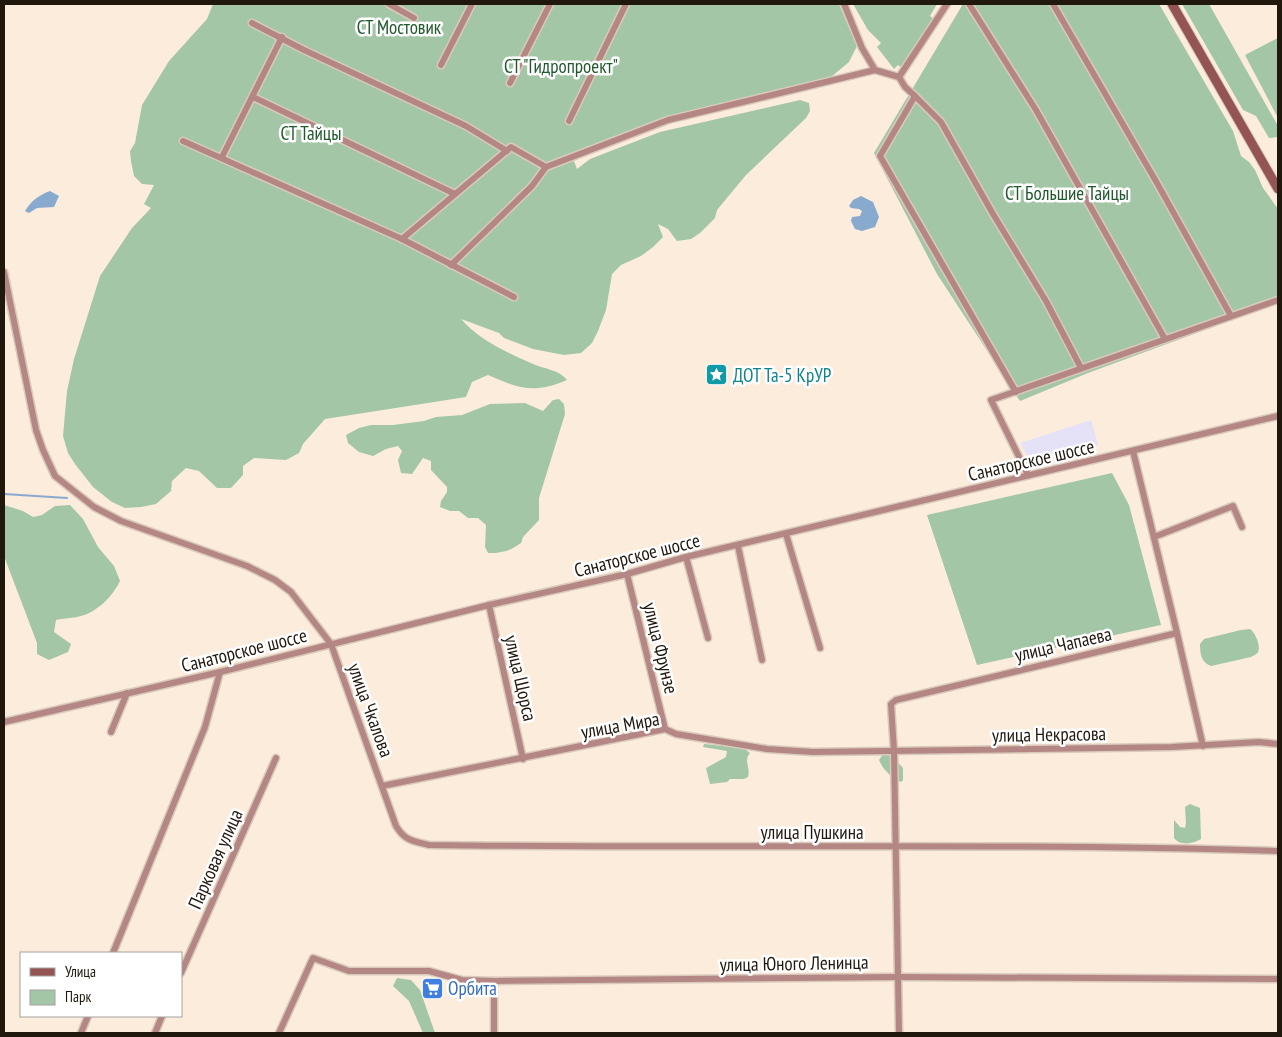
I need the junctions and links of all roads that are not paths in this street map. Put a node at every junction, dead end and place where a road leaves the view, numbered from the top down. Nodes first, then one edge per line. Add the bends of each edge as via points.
1 (389, 4) edge
2 (472, 4) edge
3 (550, 4) edge
4 (626, 4) edge
5 (844, 4) edge
6 (947, 4) edge
7 (969, 4) edge
8 (1053, 4) edge
9 (1172, 4) edge
10 (414, 18) dead end
11 (252, 23) dead end
12 (282, 37) junction
13 (441, 65) dead end
14 (875, 70) junction
15 (899, 77) junction
16 (510, 83) dead end
17 (915, 96) junction
18 (253, 97) junction
19 (569, 121) dead end
20 (182, 141) dead end
21 (507, 151) junction
22 (222, 157) junction
23 (546, 167) junction
24 (1278, 189) edge
25 (455, 194) junction
26 (402, 239) junction
27 (451, 265) junction
28 (4, 272) edge
29 (514, 297) dead end
30 (1278, 300) edge
31 (1231, 316) junction
32 (1165, 339) junction
33 (1082, 368) junction
34 (1016, 392) junction
35 (1278, 416) edge
36 (1133, 451) junction
37 (1028, 476) junction
38 (1242, 527) dead end
39 (786, 534) junction
40 (1154, 537) junction
41 (738, 546) junction
42 (686, 557) junction
43 (627, 574) junction
44 (489, 605) junction
45 (1177, 633) junction
46 (708, 638) dead end
47 (331, 644) junction
48 (820, 648) dead end
49 (762, 660) dead end
50 (220, 672) junction
51 (127, 693) junction
52 (4, 722) edge
53 (665, 729) junction
54 (111, 732) dead end
55 (1278, 744) edge
56 (1203, 746) junction
57 (894, 751) junction
58 (276, 758) dead end
59 (524, 758) junction
60 (382, 786) junction
61 (896, 846) junction
62 (1278, 851) edge
63 (113, 952) edge
64 (182, 971) edge
65 (898, 977) junction
66 (1278, 979) edge
67 (494, 981) junction
68 (88, 1017) edge
69 (162, 1017) edge
70 (81, 1033) edge
71 (155, 1033) edge
72 (279, 1033) edge
73 (494, 1033) edge
74 (899, 1033) edge

1 - 10 street
2 - 13 street
3 - 16 street
4 - 19 street
5 - 14 street
6 - 15 street
7 - 32 street via 1040,119
8 - 31 street
9 - 24 main road
11 - 12 street
12 - 18 street
12 - 21 street via 466,126
14 - 15 street
14 - 23 street via 668,120
15 - 17 street
17 - 33 street via 941,122 1046,300
17 - 34 street via 880,156
18 - 22 street
18 - 25 street
20 - 22 street
21 - 23 street via 511,147
21 - 25 street
22 - 26 street
23 - 27 street via 532,186
25 - 26 street
26 - 27 street
27 - 29 street
28 - 47 street, улица Чкалова via 36,430 55,476 94,507 121,521 247,566 275,580 297,598
30 - 31 street
31 - 32 street
32 - 33 street
33 - 34 street
34 - 37 street via 991,400
35 - 36 street, Санаторское шоссе
36 - 37 street, Санаторское шоссе
36 - 40 street
37 - 39 street, Санаторское шоссе
38 - 40 street via 1233,506
39 - 41 street, Санаторское шоссе
39 - 48 street
40 - 45 street
41 - 42 street, Санаторское шоссе
41 - 49 street
42 - 43 street, Санаторское шоссе
42 - 46 street
43 - 44 street, Санаторское шоссе
43 - 53 street, улица Фрунзе
44 - 47 street, Санаторское шоссе
44 - 59 street, улица Щорса
45 - 56 street
45 - 57 street, улица Чапаева via 896,700 891,704
47 - 50 street, Санаторское шоссе
47 - 60 street, улица Чкалова
50 - 51 street, Санаторское шоссе
50 - 63 street via 205,727
51 - 52 street, Санаторское шоссе
51 - 54 street
53 - 57 street, улица Мира via 676,734 768,749
53 - 59 street, улица Мира
55 - 56 street, улица Некрасова via 1259,742
56 - 57 street, улица Некрасова
57 - 61 street
58 - 64 street, Парковая улица
59 - 60 street, улица Мира
60 - 61 street, улица Пушкина via 402,836 429,846
61 - 62 street, улица Пушкина via 1174,847
61 - 65 street
65 - 66 street, улица Юного Ленинца
65 - 67 street, улица Юного Ленинца
65 - 74 street
67 - 72 street, улица Юного Ленинца via 462,980 429,971 349,970 313,958
67 - 73 street
68 - 70 street
69 - 71 street

